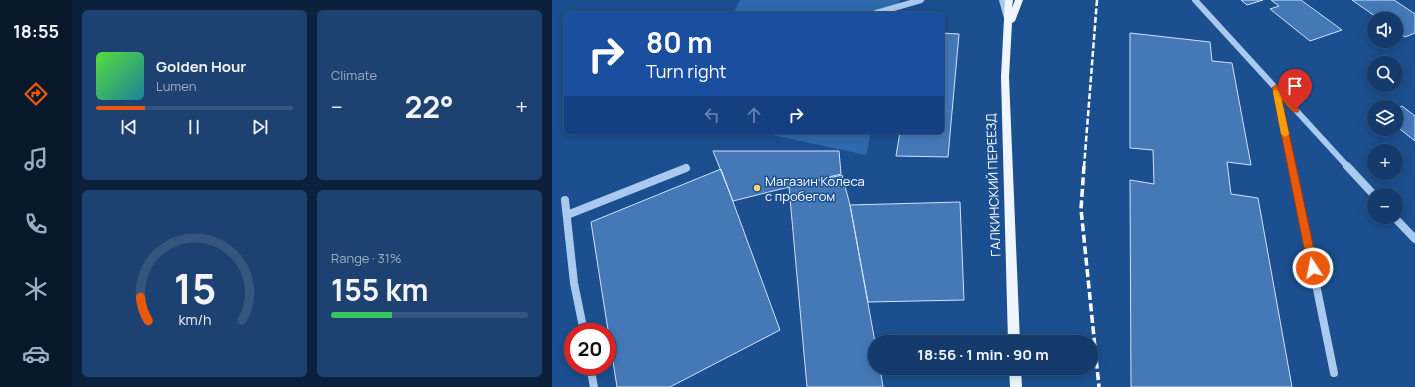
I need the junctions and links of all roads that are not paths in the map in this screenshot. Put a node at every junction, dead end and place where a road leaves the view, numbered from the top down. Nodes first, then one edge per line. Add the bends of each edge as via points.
1 (921, 0) edge
2 (1002, 0) edge
3 (1009, 0) edge
4 (1019, 0) edge
5 (1194, 0) edge
6 (879, 12) edge
7 (1008, 26) junction
8 (1276, 88) junction
9 (686, 168) dead end
10 (1368, 188) edge
11 (565, 200) dead end
12 (567, 215) junction
13 (1400, 224) edge
14 (1415, 240) edge
15 (582, 323) edge
16 (1014, 335) edge
17 (1334, 373) dead end
18 (592, 375) edge
19 (1015, 375) edge
20 (594, 387) edge
21 (1016, 387) edge

1 - 6 lane
2 - 7 lane
3 - 7 main road, ГАЛКИНСКИЙ ПЕРЕЕЗД
4 - 7 main road, ГАЛКИНСКИЙ ПЕРЕЕЗД
5 - 8 lane
7 - 16 main road, ГАЛКИНСКИЙ ПЕРЕЕЗД via 1005,77
8 - 10 lane
8 - 17 lane
9 - 12 lane
11 - 12 lane
12 - 15 lane via 574,283
13 - 14 lane
18 - 20 lane
19 - 21 main road

